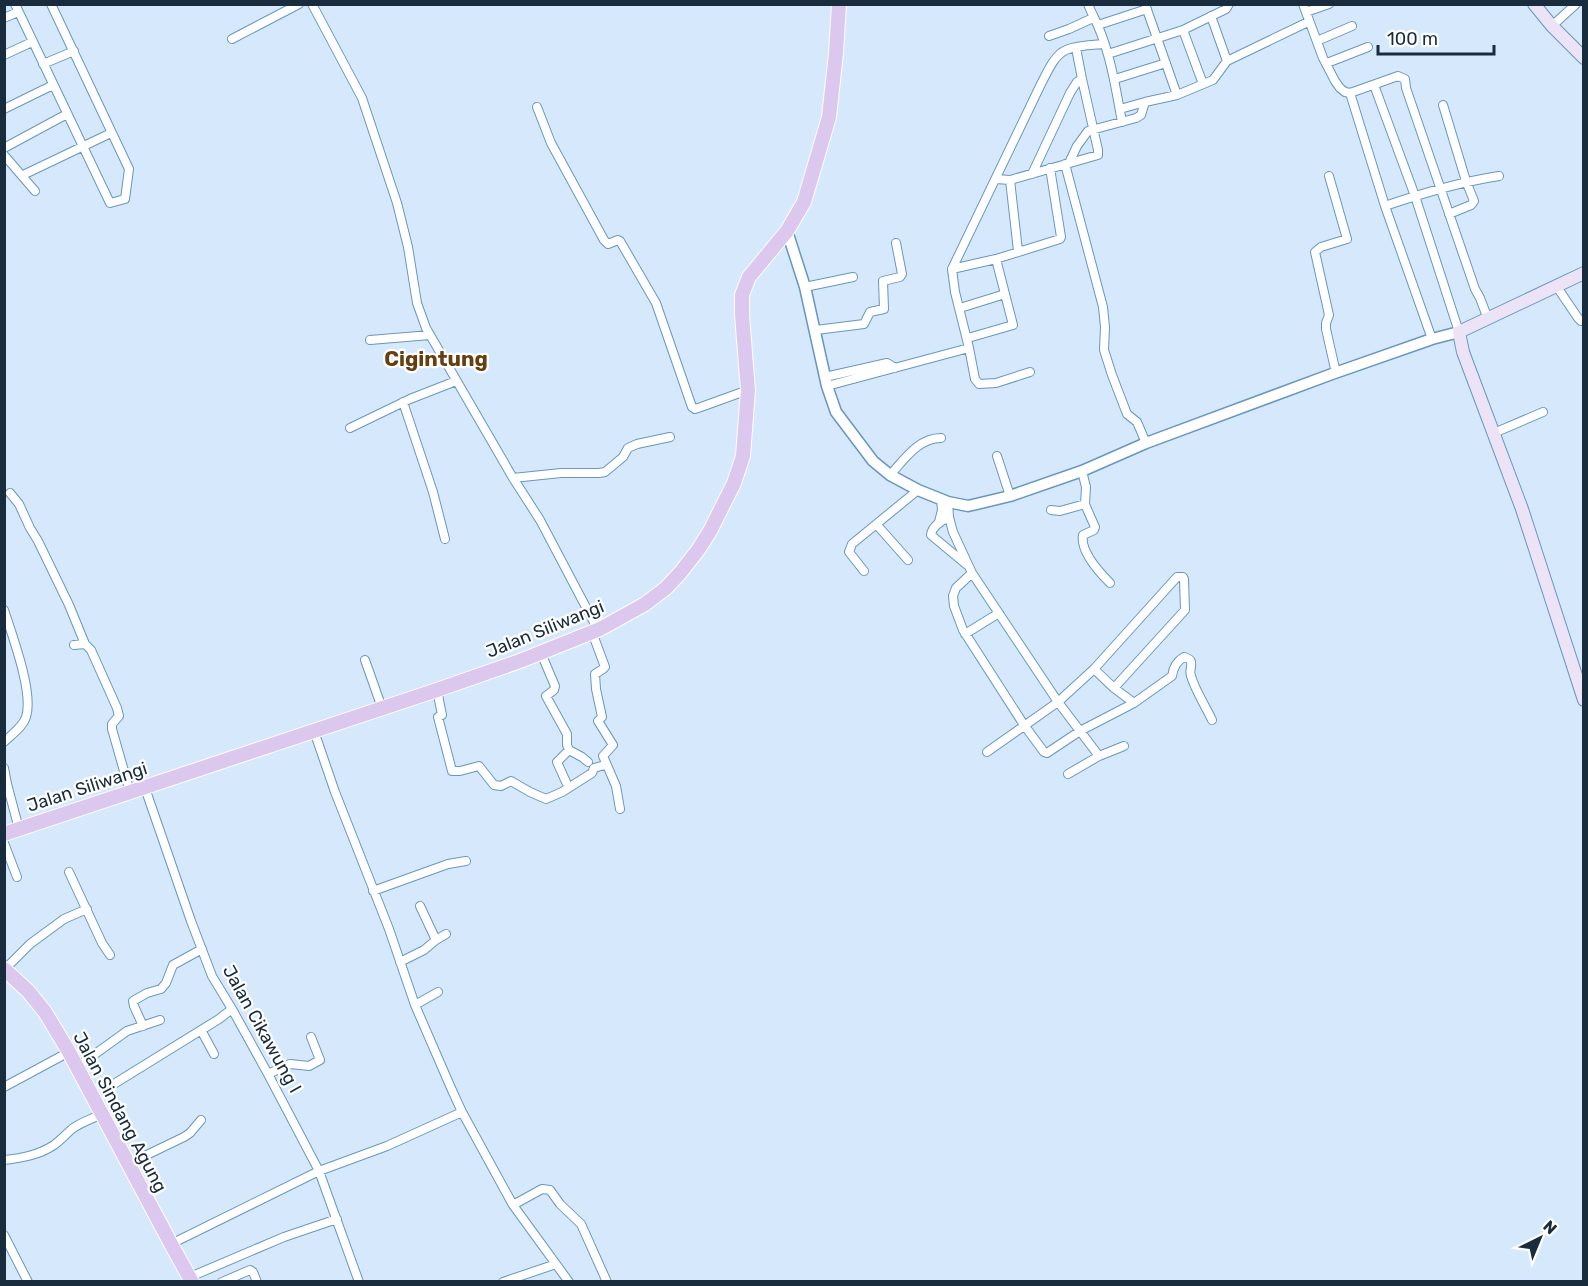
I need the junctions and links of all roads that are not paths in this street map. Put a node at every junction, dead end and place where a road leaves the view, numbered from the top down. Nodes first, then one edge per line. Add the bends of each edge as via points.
1 (51, 4) edge
2 (299, 4) edge
3 (312, 4) edge
4 (839, 4) edge
5 (1088, 4) edge
6 (1229, 4) edge
7 (1329, 4) edge
8 (1534, 4) edge
9 (1576, 4) edge
10 (1146, 7) edge
11 (16, 8) edge
12 (1304, 8) edge
13 (1211, 16) junction
14 (4, 18) edge
15 (1096, 21) junction
16 (1308, 22) junction
17 (1352, 26) dead end
18 (1552, 26) junction
19 (1183, 30) junction
20 (1049, 36) dead end
21 (1157, 38) junction
22 (232, 39) dead end
23 (1317, 41) junction
24 (32, 42) junction
25 (1104, 44) junction
26 (1368, 47) dead end
27 (1076, 48) junction
28 (74, 51) junction
29 (1108, 54) junction
30 (4, 55) edge
31 (1584, 58) edge
32 (1227, 62) junction
33 (1166, 63) junction
34 (1327, 63) junction
35 (43, 64) junction
36 (1082, 79) junction
37 (1114, 79) junction
38 (1203, 84) junction
39 (53, 85) junction
40 (1374, 85) junction
41 (1350, 93) junction
42 (1178, 96) junction
43 (1145, 102) junction
44 (1443, 105) dead end
45 (537, 108) dead end
46 (4, 109) edge
47 (1120, 109) junction
48 (67, 114) junction
49 (1122, 122) junction
50 (1093, 129) junction
51 (111, 133) junction
52 (82, 146) junction
53 (4, 148) edge
54 (4, 155) edge
55 (1067, 164) junction
56 (1050, 168) junction
57 (1032, 174) junction
58 (23, 175) junction
59 (1329, 176) dead end
60 (1499, 176) dead end
61 (996, 179) junction
62 (1010, 180) junction
63 (1466, 181) junction
64 (1440, 189) junction
65 (35, 191) dead end
66 (1415, 196) junction
67 (1385, 206) junction
68 (1449, 214) junction
69 (787, 231) junction
70 (896, 243) dead end
71 (1018, 251) junction
72 (996, 259) junction
73 (952, 269) junction
74 (1584, 273) edge
75 (853, 277) dead end
76 (1557, 286) junction
77 (805, 287) junction
78 (1005, 294) junction
79 (960, 308) junction
80 (1488, 319) junction
81 (1584, 320) edge
82 (816, 330) junction
83 (1459, 332) junction
84 (430, 335) junction
85 (968, 338) junction
86 (1432, 339) junction
87 (370, 340) dead end
88 (969, 348) junction
89 (1030, 372) dead end
90 (1336, 373) junction
91 (456, 381) junction
92 (826, 382) junction
93 (748, 390) junction
94 (404, 402) junction
95 (1543, 412) dead end
96 (350, 428) dead end
97 (1494, 433) junction
98 (670, 437) dead end
99 (941, 438) dead end
100 (1146, 443) junction
101 (997, 456) dead end
102 (1082, 471) junction
103 (890, 475) junction
104 (513, 478) junction
105 (918, 490) junction
106 (10, 493) dead end
107 (1010, 496) junction
108 (945, 500) junction
109 (1085, 504) junction
110 (1051, 510) dead end
111 (949, 517) junction
112 (939, 522) junction
113 (877, 525) junction
114 (445, 539) dead end
115 (908, 560) dead end
116 (970, 570) junction
117 (864, 571) dead end
118 (1110, 583) dead end
119 (4, 610) edge
120 (999, 613) junction
121 (595, 631) junction
122 (965, 634) junction
123 (85, 644) junction
124 (74, 645) dead end
125 (541, 653) junction
126 (365, 660) dead end
127 (1094, 669) junction
128 (1190, 672) junction
129 (1172, 676) junction
130 (1114, 688) junction
131 (437, 690) junction
132 (1584, 700) edge
133 (1058, 702) junction
134 (1134, 703) junction
135 (382, 708) junction
136 (1212, 720) dead end
137 (1024, 725) junction
138 (314, 731) junction
139 (1080, 731) junction
140 (4, 742) edge
141 (1124, 746) dead end
142 (569, 750) junction
143 (987, 752) dead end
144 (1099, 756) junction
145 (588, 762) dead end
146 (605, 765) junction
147 (4, 768) edge
148 (1068, 774) dead end
149 (566, 782) dead end
150 (6, 784) edge
151 (145, 788) junction
152 (130, 792) junction
153 (620, 809) dead end
154 (19, 829) junction
155 (4, 834) edge
156 (4, 843) edge
157 (466, 861) dead end
158 (69, 872) dead end
159 (17, 877) dead end
160 (373, 891) junction
161 (420, 906) dead end
162 (87, 909) junction
163 (446, 934) dead end
164 (436, 940) junction
165 (202, 949) junction
166 (110, 955) dead end
167 (400, 962) junction
168 (5, 969) edge
169 (438, 992) dead end
170 (415, 1005) junction
171 (232, 1009) junction
172 (160, 1020) dead end
173 (143, 1026) junction
174 (201, 1030) junction
175 (311, 1037) dead end
176 (69, 1052) junction
177 (214, 1054) dead end
178 (77, 1067) junction
179 (268, 1074) junction
180 (109, 1087) dead end
181 (4, 1088) edge
182 (462, 1112) junction
183 (102, 1114) junction
184 (201, 1120) dead end
185 (4, 1160) edge
186 (128, 1164) junction
187 (319, 1171) junction
188 (513, 1205) junction
189 (337, 1219) junction
190 (4, 1236) edge
191 (171, 1244) junction
192 (556, 1264) junction
193 (190, 1280) edge
194 (28, 1281) edge
195 (222, 1281) edge
196 (258, 1281) edge
197 (359, 1281) edge
198 (502, 1281) edge
199 (569, 1281) edge
200 (607, 1281) edge

1 - 28 street
2 - 22 street
3 - 84 street via 362,98 397,203 417,303
4 - 69 main road, Jalan Siliwangi via 829,117 804,202
5 - 15 street
6 - 13 street
7 - 12 street
8 - 18 main road
9 - 18 street
10 - 15 street
10 - 21 street
11 - 14 street
11 - 24 street
12 - 16 street
13 - 19 street
13 - 32 street
15 - 20 street
15 - 25 street
16 - 23 street
16 - 32 street
17 - 23 street
18 - 31 main road
19 - 21 street
19 - 38 street
21 - 29 street
21 - 33 street
23 - 34 street
24 - 30 street
24 - 35 street
25 - 27 street
25 - 29 street
26 - 34 street
27 - 36 street
27 - 61 street via 1065,50 1051,67
28 - 35 street
28 - 51 street
29 - 37 street
32 - 38 street via 1213,80
33 - 37 street
33 - 42 street
34 - 41 street via 1340,88
35 - 39 street
36 - 50 street
36 - 57 street via 1070,93
37 - 47 street
38 - 42 street
39 - 46 street
39 - 48 street
40 - 41 street
40 - 64 street via 1398,76 1405,79
40 - 66 street
41 - 67 street
42 - 43 street
43 - 47 street
43 - 49 street via 1141,115
44 - 63 street
45 - 93 street via 551,143 604,240 608,244 620,241 653,296 692,407
47 - 49 street
48 - 52 street
48 - 53 street
49 - 50 street
50 - 55 street via 1082,138
50 - 55 street via 1098,154
51 - 52 street
51 - 52 street via 129,169 125,199 110,203
52 - 58 street
54 - 58 street
55 - 56 street
55 - 100 street via 1103,308 1104,350 1124,408 1140,426
56 - 57 street
56 - 71 street via 1061,239
57 - 62 street
58 - 65 street
59 - 90 street via 1347,240 1316,252
60 - 63 street
61 - 62 street
61 - 73 street
62 - 71 street
63 - 64 street
63 - 68 street via 1473,203
64 - 66 street
64 - 68 street
66 - 67 street
66 - 83 street
67 - 86 street
68 - 80 street
69 - 77 street
69 - 93 main road, Jalan Siliwangi via 749,277 742,295
70 - 82 street via 902,274 883,281 884,309 870,312 864,324
71 - 72 street
72 - 73 street
72 - 78 street
73 - 79 street
74 - 76 main road
75 - 77 street
76 - 80 main road
76 - 81 street via 1578,318
77 - 82 street
78 - 79 street
78 - 85 street via 1013,325
79 - 85 street
80 - 83 main road
82 - 92 street
83 - 86 street
83 - 97 main road
84 - 87 street
84 - 91 street
85 - 88 street
86 - 90 street
88 - 89 street via 979,384
88 - 92 street
90 - 100 street
91 - 94 street
91 - 104 street
92 - 103 street via 836,412 873,461
93 - 121 main road, Jalan Siliwangi via 743,456 734,483 704,540 666,588
94 - 96 street
94 - 114 street
95 - 97 street
97 - 132 main road
98 - 104 street via 628,448 605,472
99 - 103 street via 922,442
100 - 102 street
101 - 107 street
102 - 107 street
102 - 109 street
103 - 105 street
104 - 121 street via 540,520
105 - 108 street
105 - 113 street
106 - 123 street via 38,541
107 - 108 street via 968,506
108 - 111 street
108 - 112 street
109 - 110 street
109 - 118 street via 1095,527 1083,535 1082,542 1097,570
111 - 112 street
111 - 116 street
112 - 116 street via 932,537
113 - 115 street
113 - 117 street via 849,548
116 - 120 street
116 - 122 street via 953,596
119 - 140 street via 28,703 25,719
120 - 122 street
120 - 133 street
121 - 125 main road, Jalan Siliwangi
121 - 146 street via 604,667 595,674 602,717 598,721 613,745 603,756
122 - 137 street
123 - 124 street
123 - 152 street via 119,713 112,729
125 - 131 main road, Jalan Siliwangi
125 - 142 street via 555,686 546,696 567,734
126 - 135 street
127 - 130 street
127 - 130 street via 1177,577 1183,577 1185,610
127 - 133 street
128 - 129 street
128 - 129 street via 1191,661 1184,657 1172,670
128 - 136 street
129 - 134 street
130 - 134 street
131 - 135 main road, Jalan Siliwangi
131 - 146 street via 442,715 438,717 452,771 479,766 496,786 511,781 546,799
133 - 137 street
133 - 139 street
134 - 139 street
135 - 138 main road, Jalan Siliwangi
137 - 139 street via 1046,753
137 - 143 street
138 - 151 main road, Jalan Siliwangi
138 - 160 street
139 - 144 street
141 - 144 street
142 - 145 street
142 - 149 street via 557,762
144 - 148 street
146 - 153 street via 616,786
147 - 150 street
150 - 154 street
151 - 152 main road, Jalan Siliwangi
151 - 165 street, Jalan Cikawung I
152 - 154 main road, Jalan Siliwangi
154 - 155 main road, Jalan Siliwangi
156 - 159 street
157 - 160 street
158 - 162 street
160 - 167 street
161 - 164 street
162 - 166 street
162 - 168 street via 64,919
163 - 164 street
164 - 167 street
165 - 171 street, Jalan Cikawung I via 212,976
165 - 173 street via 173,965 161,989 133,1001
167 - 170 street
168 - 176 main road, Jalan Sindang Agung via 45,1012
169 - 170 street
170 - 182 street
171 - 174 street
171 - 179 street, Jalan Cikawung I
172 - 173 street
173 - 178 street via 127,1031
174 - 177 street
174 - 180 street
175 - 179 street via 320,1060
176 - 178 main road, Jalan Sindang Agung
176 - 181 street
178 - 183 main road, Jalan Sindang Agung
179 - 187 street, Jalan Cikawung I
182 - 187 street
182 - 188 street
183 - 185 street via 73,1128 47,1149
183 - 186 main road, Jalan Sindang Agung
184 - 186 street via 184,1137
186 - 191 main road, Jalan Sindang Agung
187 - 189 street, Jalan Cikawung I
187 - 191 street
188 - 192 street
188 - 200 street via 542,1189 550,1190 581,1224
189 - 193 street via 284,1237
189 - 197 street, Jalan Cikawung I
190 - 194 street
191 - 193 main road, Jalan Sindang Agung
192 - 198 street
192 - 199 street
195 - 196 street via 248,1270

